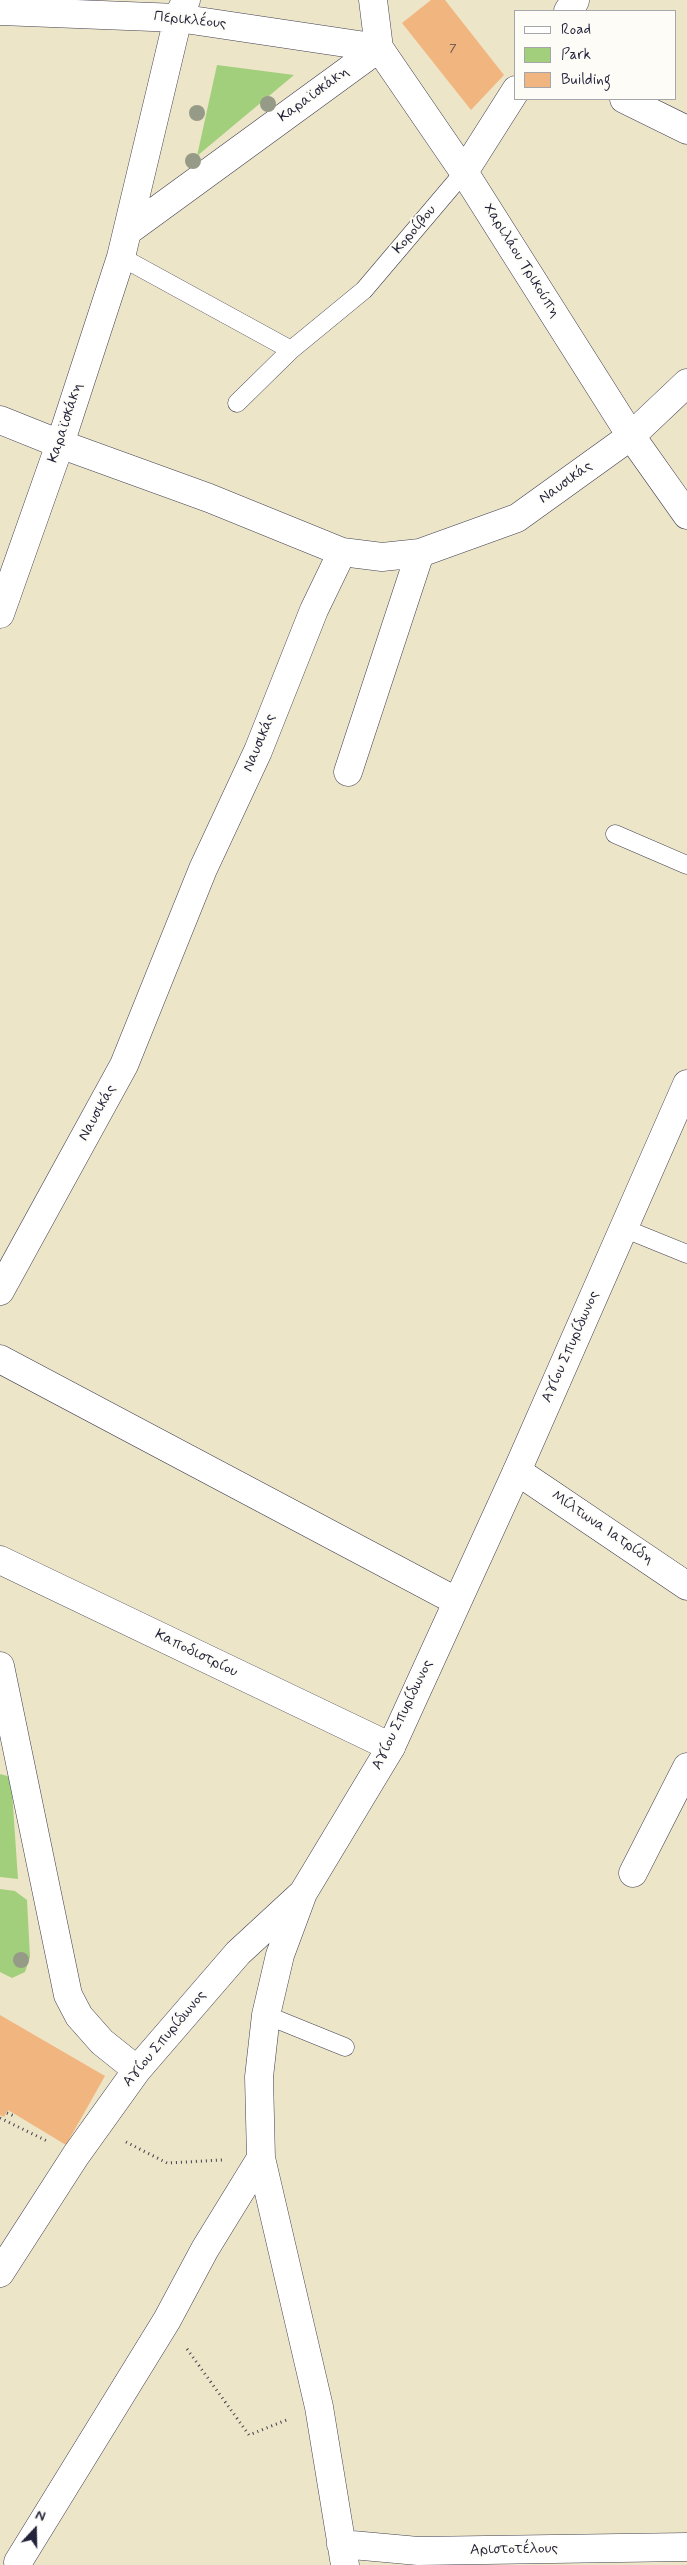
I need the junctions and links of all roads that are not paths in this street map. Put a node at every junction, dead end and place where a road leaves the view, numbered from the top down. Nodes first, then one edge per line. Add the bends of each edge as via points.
1 (373, 0) edge
2 (182, 9) edge
3 (0, 11) edge
4 (379, 48) junction
5 (514, 93) edge
6 (626, 100) edge
7 (687, 130) edge
8 (464, 172) junction
9 (128, 231) junction
10 (121, 257) junction
11 (292, 350) junction
12 (687, 382) edge
13 (237, 404) dead end
14 (0, 420) edge
15 (631, 436) junction
16 (60, 444) junction
17 (687, 516) edge
18 (342, 552) junction
19 (420, 553) junction
20 (0, 614) edge
21 (348, 772) dead end
22 (615, 834) dead end
23 (687, 865) edge
24 (687, 1084) edge
25 (623, 1228) junction
26 (687, 1254) edge
27 (0, 1291) edge
28 (0, 1359) edge
29 (517, 1471) junction
30 (0, 1560) edge
31 (687, 1585) edge
32 (456, 1601) junction
33 (0, 1666) edge
34 (391, 1748) junction
35 (687, 1767) edge
36 (633, 1873) dead end
37 (303, 1893) junction
38 (266, 2015) junction
39 (345, 2047) dead end
40 (137, 2070) junction
41 (261, 2158) junction
42 (0, 2274) edge
43 (687, 2547) edge
44 (343, 2554) edge
45 (18, 2562) dead end

1 - 4 street, Χαριλάου Τρικούπη
2 - 3 street, Περικλέους
2 - 4 street, Περικλέους
2 - 9 street, Καραϊσκάκη
4 - 8 street, Χαριλάου Τρικούπη
4 - 9 street, Καραϊσκάκη
5 - 8 street, Κοροίβου
6 - 7 street
8 - 11 lane, Κοροίβου via 364,290
8 - 15 street, Χαριλάου Τρικούπη
9 - 10 street, Καραϊσκάκη
10 - 11 lane
10 - 16 street, Καραϊσκάκη
11 - 13 lane, Κοροίβου
12 - 15 street, Ναυσικάς
14 - 16 street
15 - 17 street, Χαριλάου Τρικούπη
15 - 19 street, Ναυσικάς via 517,518
16 - 18 street via 210,498
16 - 20 street, Καραϊσκάκη
18 - 19 street, Ναυσικάς via 382,557
18 - 27 street, Ναυσικάς via 314,610 258,751 203,869 124,1064
19 - 21 street
22 - 23 lane
24 - 25 street, Αγίου Σπυρίδωνος
25 - 26 lane
25 - 29 street, Αγίου Σπυρίδωνος
28 - 32 street
29 - 31 street, Μίλτωνα Ιατρίδη
29 - 32 street, Αγίου Σπυρίδωνος
30 - 34 street, Καποδιστρίου
32 - 34 street, Αγίου Σπυρίδωνος
33 - 40 street via 68,1995 79,2016 102,2042
34 - 37 street, Αγίου Σπυρίδωνος
35 - 36 street
37 - 38 street via 280,1955
37 - 40 street, Αγίου Σπυρίδωνος via 238,1953
38 - 39 lane
38 - 41 street via 259,2077
40 - 42 street, Αγίου Σπυρίδωνος via 76,2155
41 - 44 street via 319,2406
41 - 45 street
43 - 44 street, Αριστοτέλους

